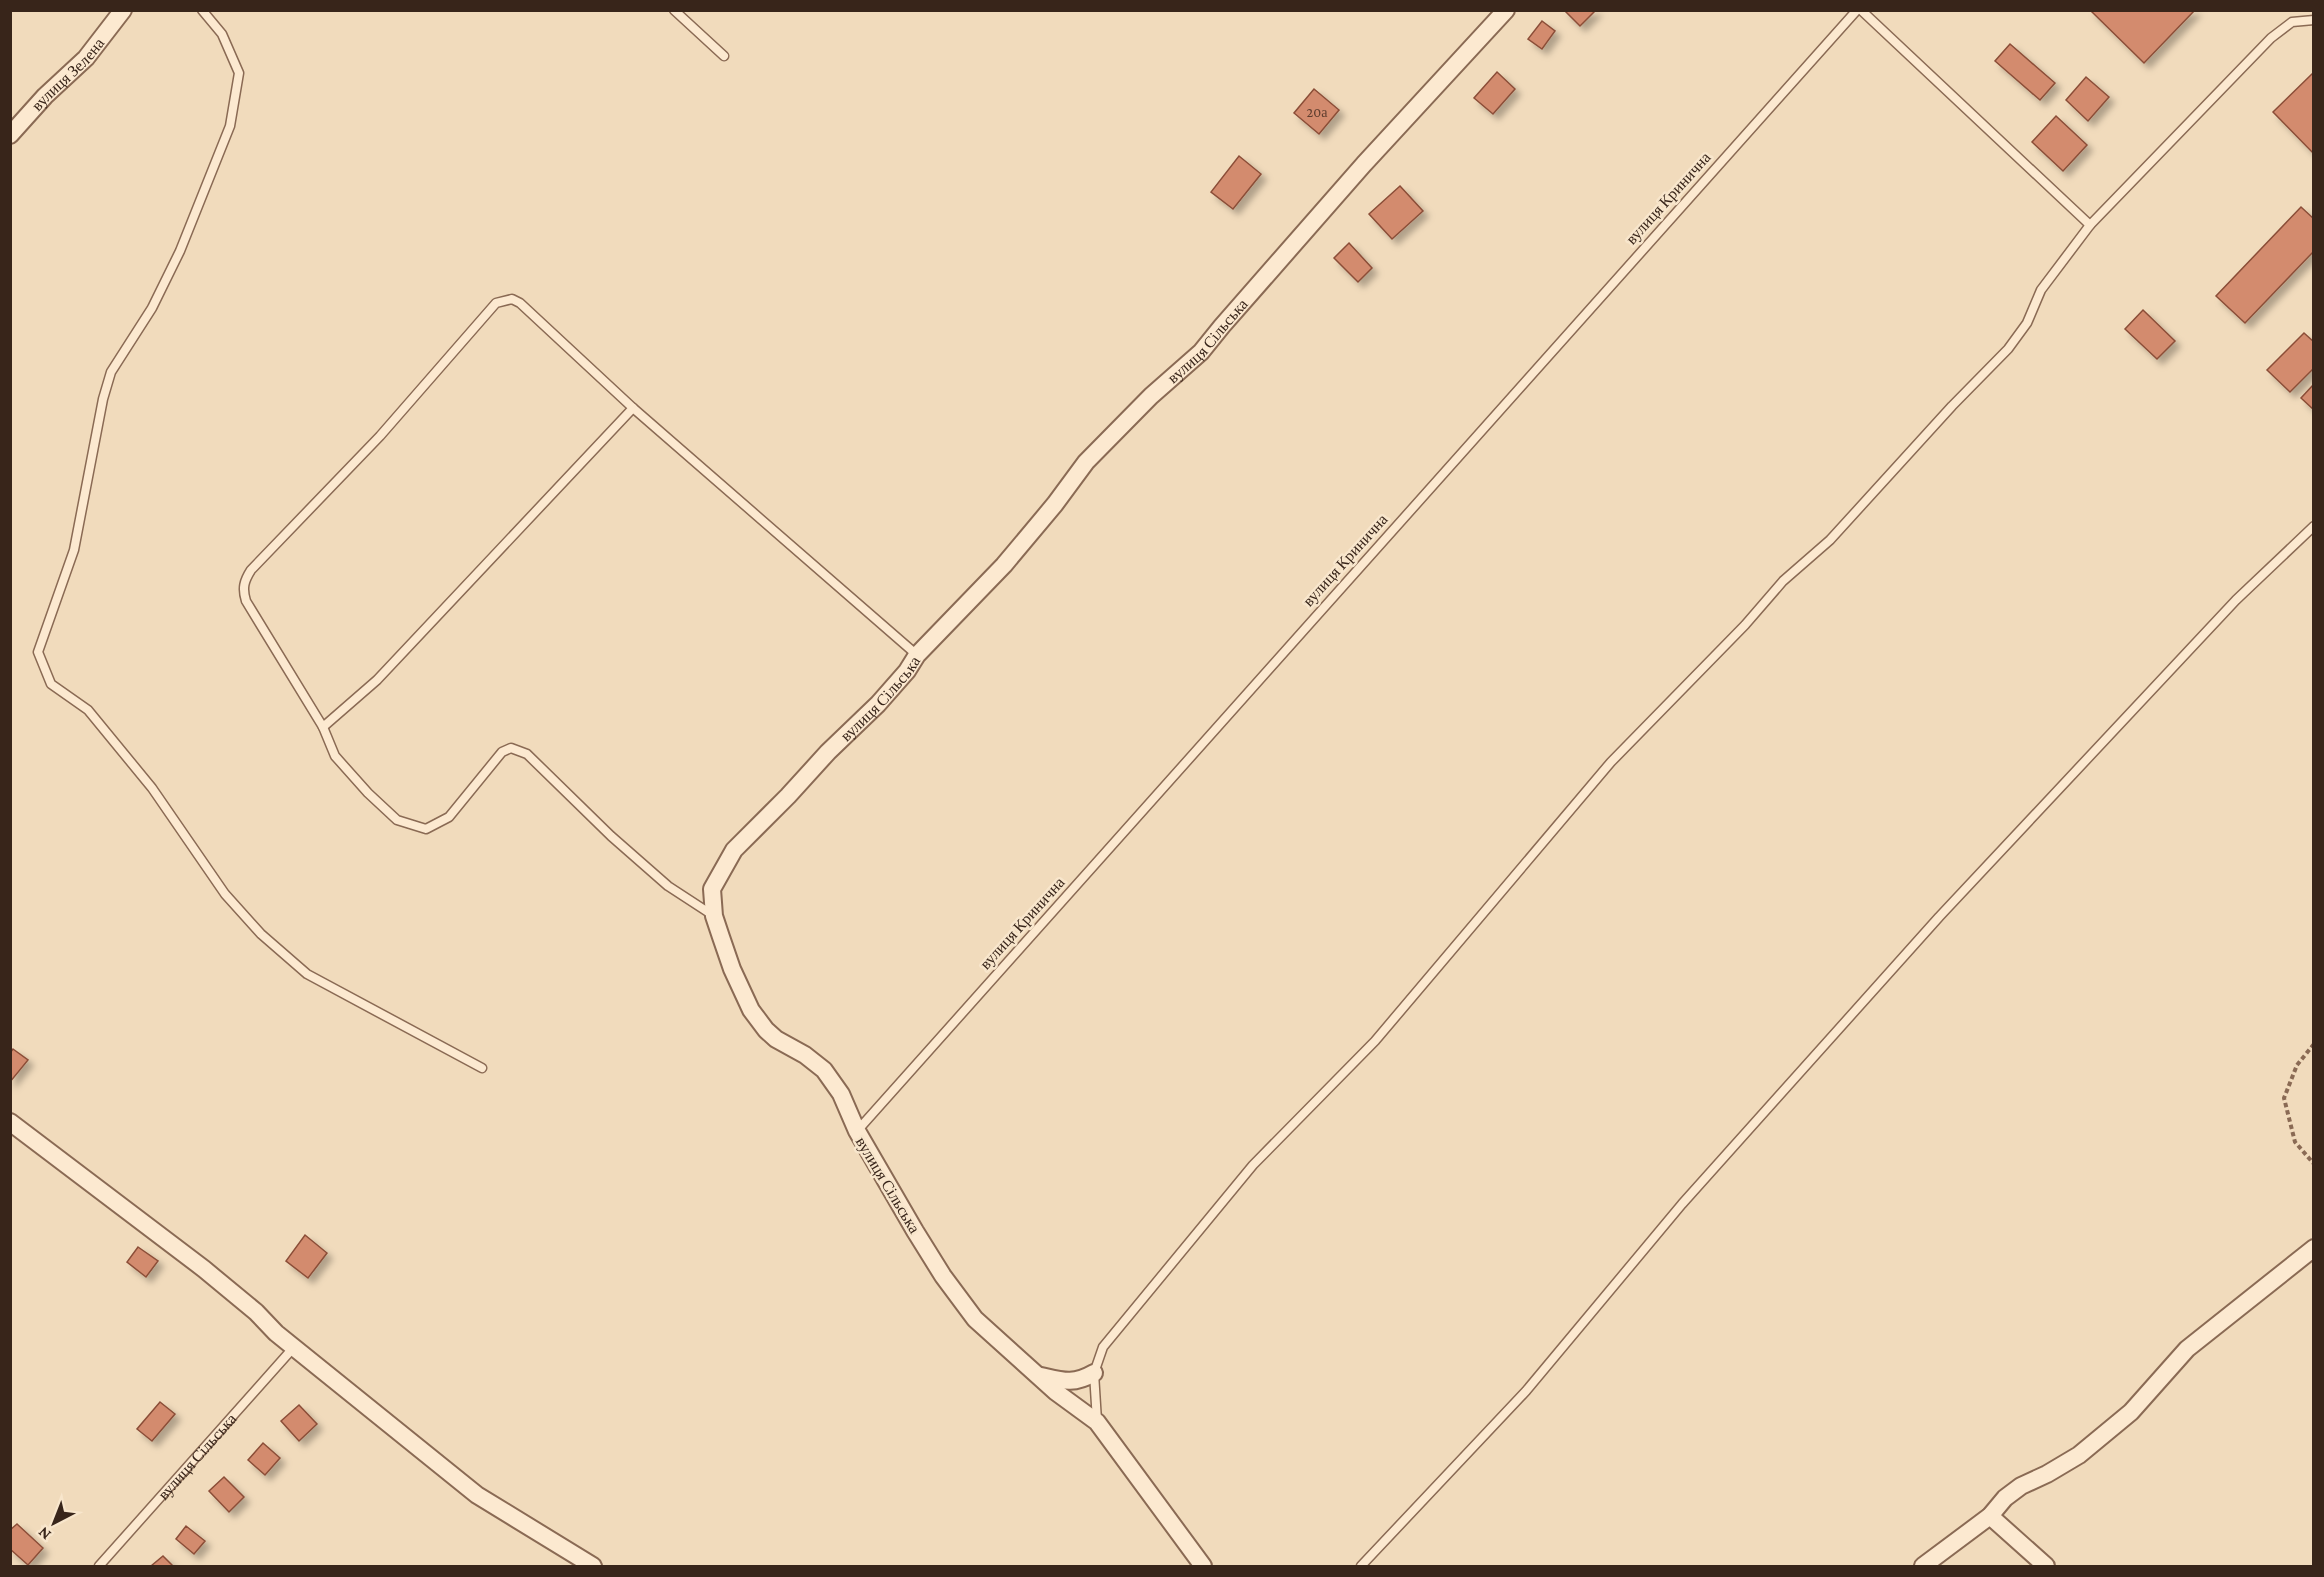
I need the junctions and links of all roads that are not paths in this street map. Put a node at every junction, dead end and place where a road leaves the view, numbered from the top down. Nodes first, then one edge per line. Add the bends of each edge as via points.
1 (123, 10) edge
2 (202, 10) edge
3 (674, 10) edge
4 (1506, 10) edge
5 (1859, 10) edge
6 (2313, 20) edge
7 (724, 56) dead end
8 (10, 135) edge
9 (2090, 225) junction
10 (633, 408) junction
11 (2313, 526) edge
12 (917, 655) junction
13 (323, 727) junction
14 (714, 916) junction
15 (482, 1068) dead end
16 (10, 1122) edge
17 (856, 1131) junction
18 (2313, 1248) edge
19 (294, 1347) junction
20 (1094, 1373) junction
21 (1038, 1375) junction
22 (1097, 1422) junction
23 (1990, 1516) junction
24 (99, 1566) edge
25 (593, 1566) edge
26 (1203, 1566) edge
27 (1361, 1566) edge
28 (1923, 1566) edge
29 (2046, 1566) edge

1 - 8 street, вулиця Зелена via 86,58
2 - 15 lane via 222,34 240,73 230,126 180,251 152,308 111,372 74,550 38,652 51,684 88,710 152,788 225,894 261,934 307,974
3 - 7 lane
4 - 12 street, вулиця Сільська via 1364,164 1201,352 1086,462 1004,565
5 - 9 lane
5 - 17 lane, вулиця Кринична
6 - 9 lane via 2292,22 2271,39
9 - 20 lane via 2042,290 2027,323 2008,349 1830,540 1783,581 1611,762 1375,1041 1252,1165 1102,1347
10 - 12 lane
10 - 13 lane via 376,680
10 - 13 lane via 520,303 512,299 496,303 380,436 245,580 246,601
11 - 27 lane via 2236,600 1939,917 1690,1196 1526,1390
12 - 14 street, вулиця Сільська via 878,704 734,850 712,889
13 - 14 lane via 335,756 368,793 397,820 426,829 448,817 502,752 511,748 528,754 668,886
14 - 17 street, вулиця Сільська via 751,1010 776,1039 824,1070 841,1094
16 - 19 street via 204,1269
17 - 21 street, вулиця Сільська via 962,1301 975,1318
18 - 23 street via 2187,1349 2131,1412 2079,1455 2021,1486
19 - 24 lane, вулиця Сільська
19 - 25 street via 477,1495
20 - 21 street via 1079,1381
20 - 22 lane
21 - 22 street, вулиця Сільська
22 - 26 street, вулиця Сільська
23 - 28 street
23 - 29 street

